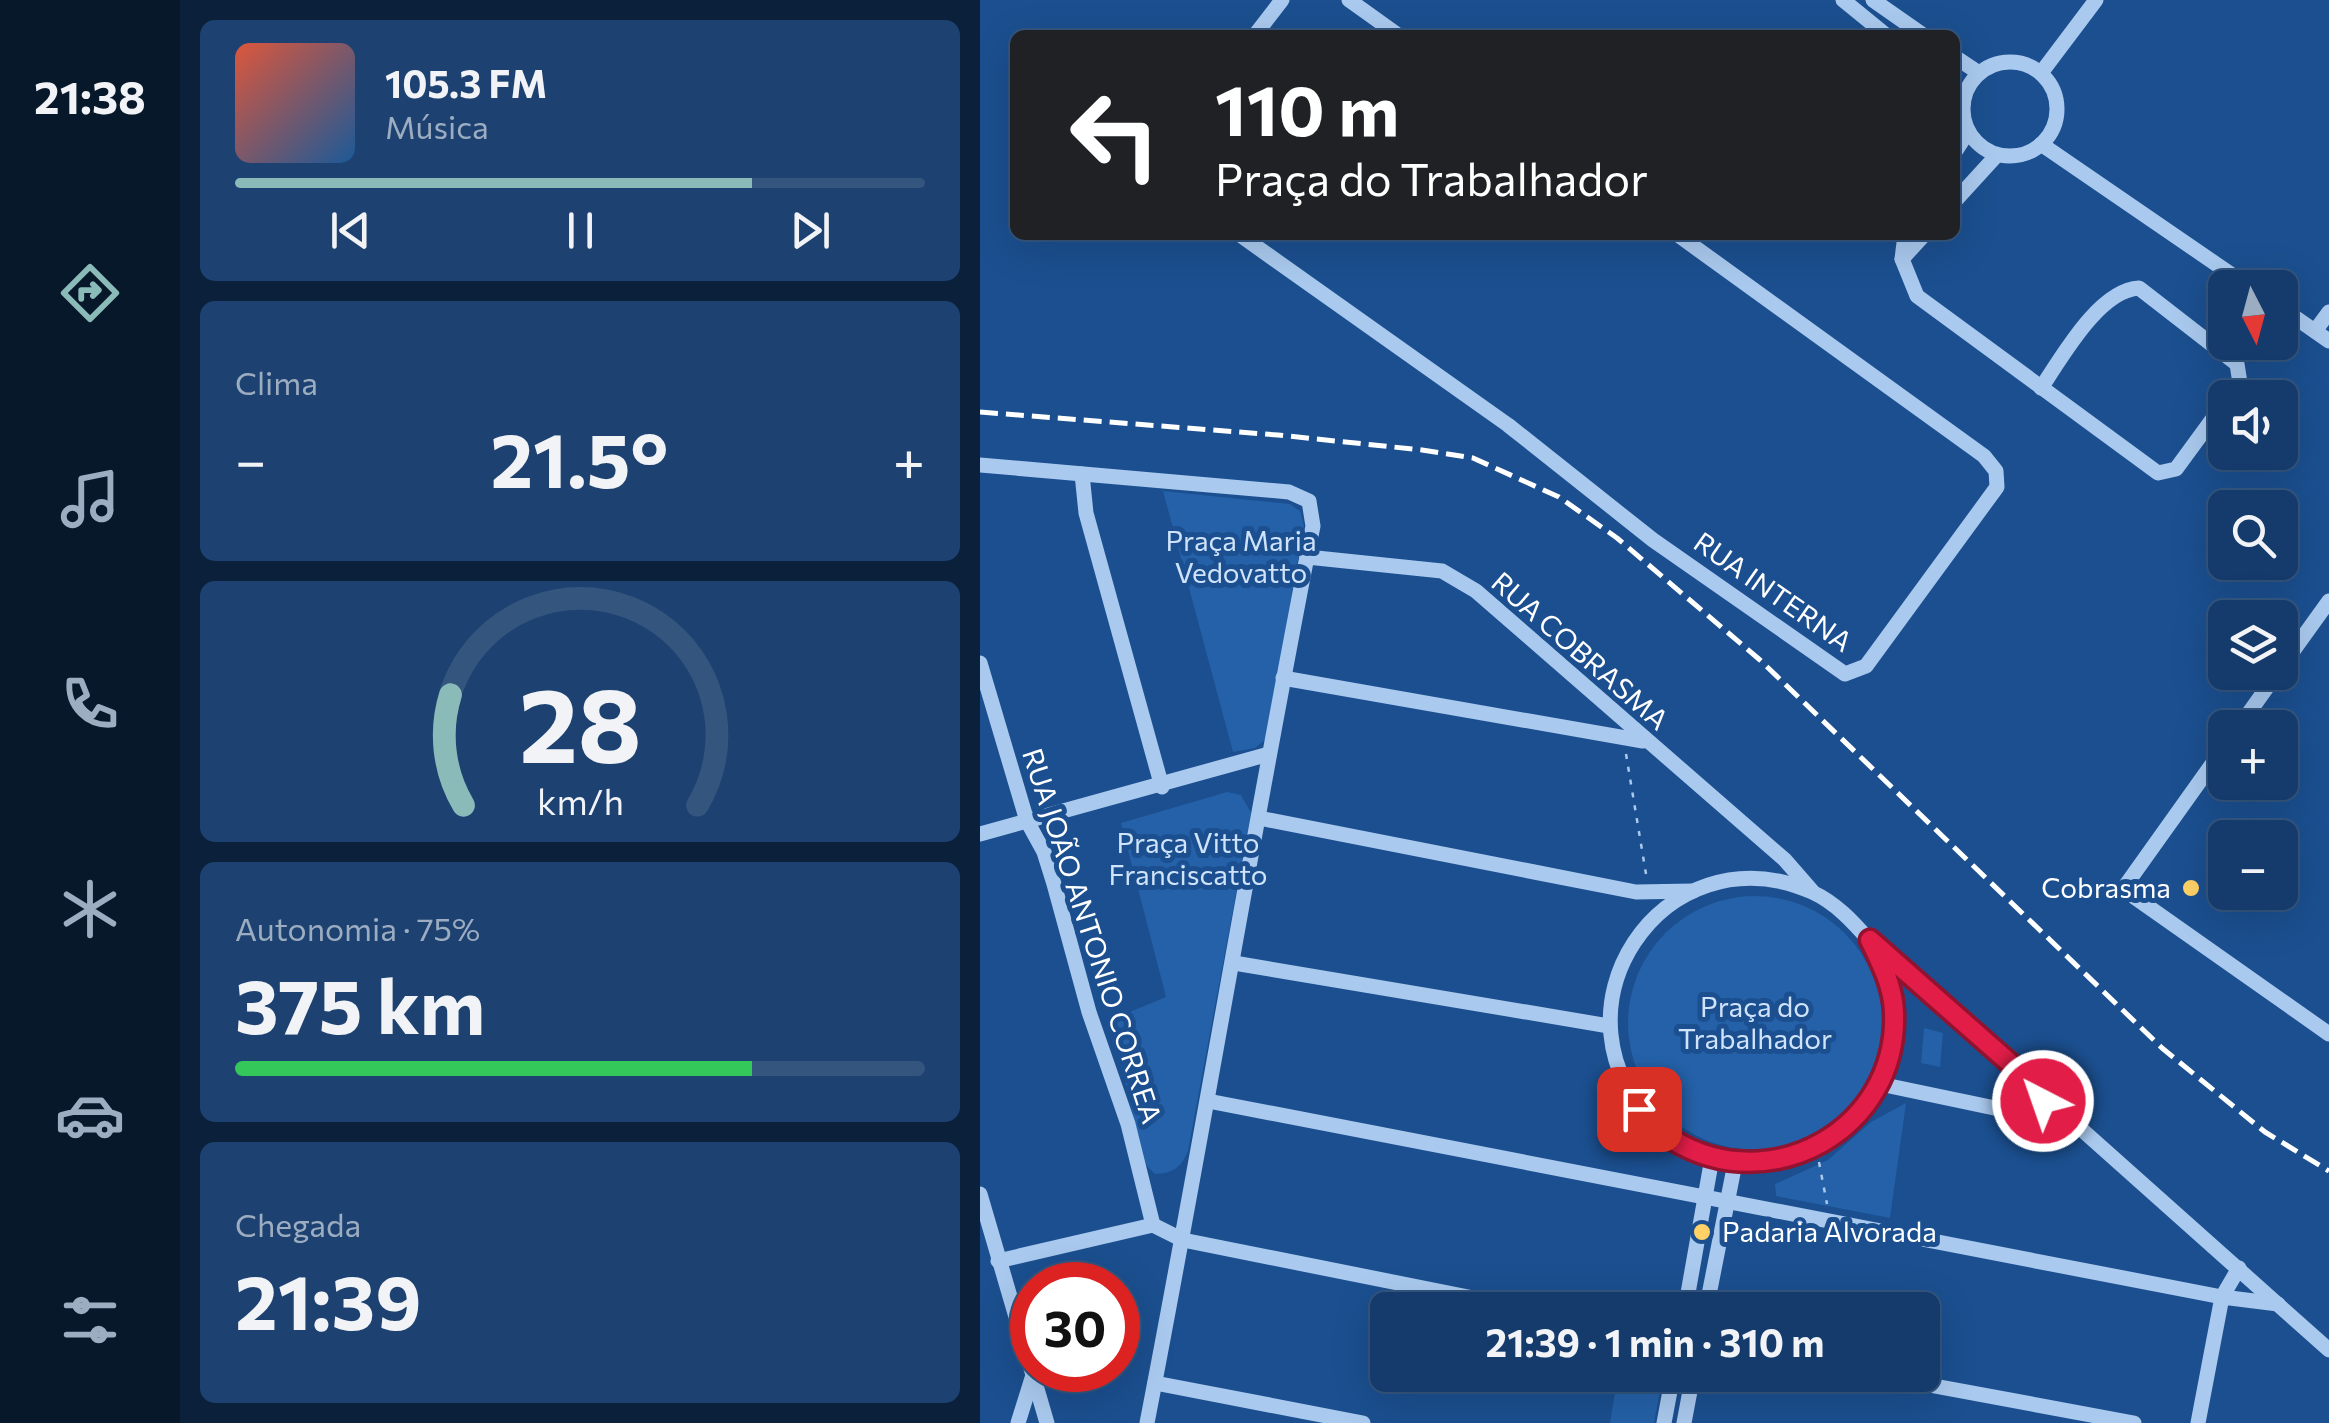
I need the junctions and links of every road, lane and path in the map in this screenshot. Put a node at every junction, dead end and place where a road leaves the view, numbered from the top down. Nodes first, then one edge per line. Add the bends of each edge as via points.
1 (1282, 0) edge
2 (1349, 0) edge
3 (1843, 0) edge
4 (1872, 0) edge
5 (2096, 0) edge
6 (1259, 30) edge
7 (1391, 30) edge
8 (1880, 30) edge
9 (1916, 30) edge
10 (1960, 60) edge
11 (1978, 73) junction
12 (2041, 73) junction
13 (1960, 94) edge
14 (1960, 102) edge
15 (1968, 132) junction
16 (1960, 144) edge
17 (2041, 144) junction
18 (1997, 154) junction
19 (1960, 195) edge
20 (1247, 240) edge
21 (1685, 240) edge
22 (1904, 240) edge
23 (1919, 240) edge
24 (1902, 258) junction
25 (2225, 270) edge
26 (2329, 312) edge
27 (2298, 319) edge
28 (2322, 336) edge
29 (2239, 380) edge
30 (2041, 388) junction
31 (2208, 426) edge
32 (980, 466) edge
33 (1082, 474) junction
34 (1307, 557) junction
35 (2329, 601) edge
36 (2298, 644) edge
37 (980, 663) edge
38 (1283, 678) junction
39 (1624, 738) junction
40 (1646, 742) junction
41 (1269, 754) junction
42 (2208, 770) edge
43 (1162, 786) junction
44 (1259, 818) junction
45 (1027, 821) junction
46 (980, 834) edge
47 (1785, 860) junction
48 (1776, 881) junction
49 (1642, 891) junction
50 (1694, 891) junction
51 (1813, 892) junction
52 (1639, 933) junction
53 (1870, 940) junction
54 (1234, 963) junction
55 (1608, 1026) junction
56 (2329, 1034) edge
57 (1880, 1084) junction
58 (2045, 1094) junction
59 (1208, 1101) junction
60 (2025, 1114) junction
61 (2080, 1126) junction
62 (1816, 1148) junction
63 (1712, 1158) junction
64 (1735, 1162) junction
65 (980, 1194) edge
66 (1704, 1199) junction
67 (1727, 1203) junction
68 (983, 1217) edge
69 (1828, 1220) junction
70 (1154, 1226) junction
71 (1184, 1240) junction
72 (998, 1260) junction
73 (2239, 1268) junction
74 (1443, 1292) edge
75 (1687, 1292) edge
76 (1710, 1292) edge
77 (2222, 1297) junction
78 (1010, 1299) edge
79 (2278, 1304) junction
80 (2329, 1350) edge
81 (1155, 1383) junction
82 (1940, 1387) edge
83 (1028, 1392) edge
84 (1038, 1392) edge
85 (1670, 1392) edge
86 (1690, 1392) edge
87 (1018, 1423) edge
88 (1047, 1423) edge
89 (1147, 1423) edge
90 (1362, 1423) edge
91 (1664, 1423) edge
92 (1684, 1423) edge
93 (2134, 1423) edge
94 (2198, 1423) edge

1 - 6 street
2 - 7 street
3 - 8 street
4 - 9 street
5 - 12 street
10 - 11 street
11 - 12 street via 1998,62 2021,62
11 - 13 street
12 - 17 street via 2058,108
14 - 15 street
15 - 16 street
15 - 18 street
17 - 18 street via 2020,155
17 - 25 street
18 - 19 street
20 - 21 street, RUA INTERNA via 1844,674 1866,666 1997,487 1996,471
22 - 24 street
23 - 24 street
24 - 30 street via 1916,296
26 - 28 street
27 - 28 street
29 - 30 street via 2236,364 2139,288 2124,289 2096,312
30 - 31 street via 2158,473 2176,470
32 - 33 street
33 - 34 street via 1289,492 1309,501
33 - 43 street via 1086,513
34 - 38 street
34 - 40 street, RUA COBRASMA via 1442,571 1476,591
35 - 36 street
37 - 45 street, RUA JOÃO ANTONIO CORREA
38 - 39 street
38 - 41 street
39 - 40 street
39 - 49 path
40 - 47 street, RUA COBRASMA
41 - 43 street
41 - 44 street
42 - 56 street via 2123,888
43 - 45 street
44 - 49 street
44 - 54 street
45 - 46 street
45 - 70 street, RUA JOÃO ANTONIO CORREA via 1044,852
47 - 48 street
47 - 51 street, RUA COBRASMA
48 - 50 street via 1734,880
48 - 51 street
49 - 50 street
49 - 52 street
50 - 52 street
51 - 53 street
52 - 55 street via 1611,993
53 - 57 street via 1887,974 1894,1011 1892,1048
53 - 58 street
54 - 55 street
54 - 59 street
55 - 63 street via 1617,1070 1639,1109 1672,1139
57 - 60 street
57 - 62 street via 1853,1121
58 - 60 street
58 - 61 street
59 - 66 street
59 - 71 street
60 - 61 street
61 - 73 street
62 - 64 street via 1763,1163
62 - 69 path
63 - 64 street
63 - 66 street
64 - 67 street
65 - 68 street
66 - 67 street
66 - 75 street
67 - 69 street
67 - 76 street
68 - 72 street
69 - 77 street
70 - 71 street
70 - 72 street
71 - 74 street
71 - 81 street
72 - 78 street
73 - 77 street
73 - 79 street
77 - 79 street
77 - 94 street
79 - 80 street
81 - 89 street
81 - 90 street
82 - 93 street
83 - 87 street
84 - 88 street
85 - 91 street
86 - 92 street

